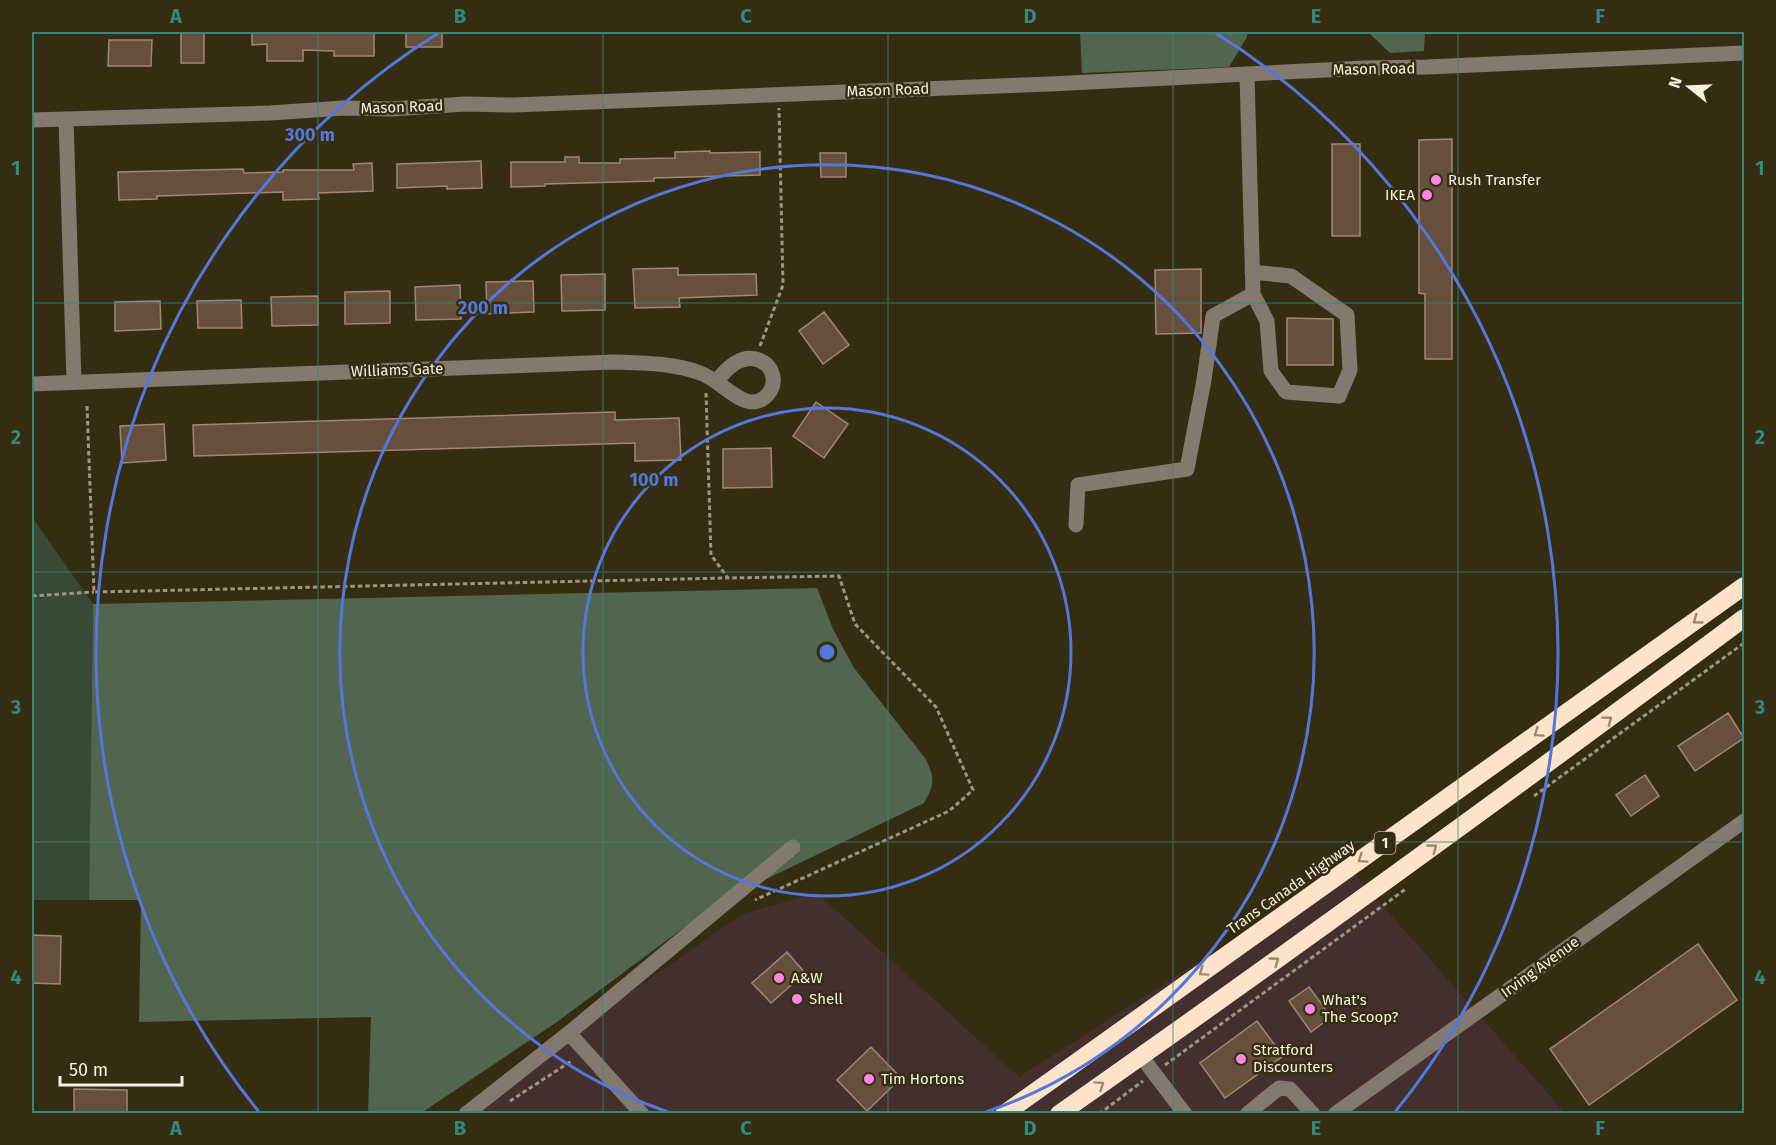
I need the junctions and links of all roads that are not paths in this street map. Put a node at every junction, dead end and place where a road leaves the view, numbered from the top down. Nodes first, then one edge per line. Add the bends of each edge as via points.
1 (1744, 53) edge
2 (1247, 74) junction
3 (66, 119) junction
4 (32, 120) edge
5 (1252, 272) junction
6 (1253, 294) junction
7 (714, 379) junction
8 (74, 382) junction
9 (32, 384) edge
10 (1076, 525) dead end
11 (1744, 586) edge
12 (1744, 618) edge
13 (1744, 821) edge
14 (793, 847) dead end
15 (569, 1033) junction
16 (1142, 1056) junction
17 (466, 1113) edge
18 (642, 1113) edge
19 (1004, 1113) edge
20 (1059, 1113) edge
21 (1185, 1113) edge
22 (1247, 1113) edge
23 (1313, 1113) edge
24 (1335, 1113) edge

1 - 2 street, Mason Road
2 - 3 street, Mason Road
2 - 5 street
3 - 4 street, Mason Road
3 - 8 street
5 - 6 street
5 - 6 street via 1291,276 1347,315 1350,370 1339,396 1286,392 1271,371 1267,321
6 - 10 street via 1213,316 1187,469 1078,485
7 - 7 street, Williams Gate via 749,402 766,396 773,378 770,369 754,358 735,363
7 - 8 street, Williams Gate via 681,368 614,362
8 - 9 street, Williams Gate
11 -> 19 highway, Trans Canada Highway / 1
16 -> 12 highway, 1 via 1526,781
13 - 24 street, Irving Avenue
14 - 15 street
15 - 17 street
15 - 18 street
20 -> 16 highway, 1
16 - 21 street
22 - 23 street via 1279,1088 1290,1089

